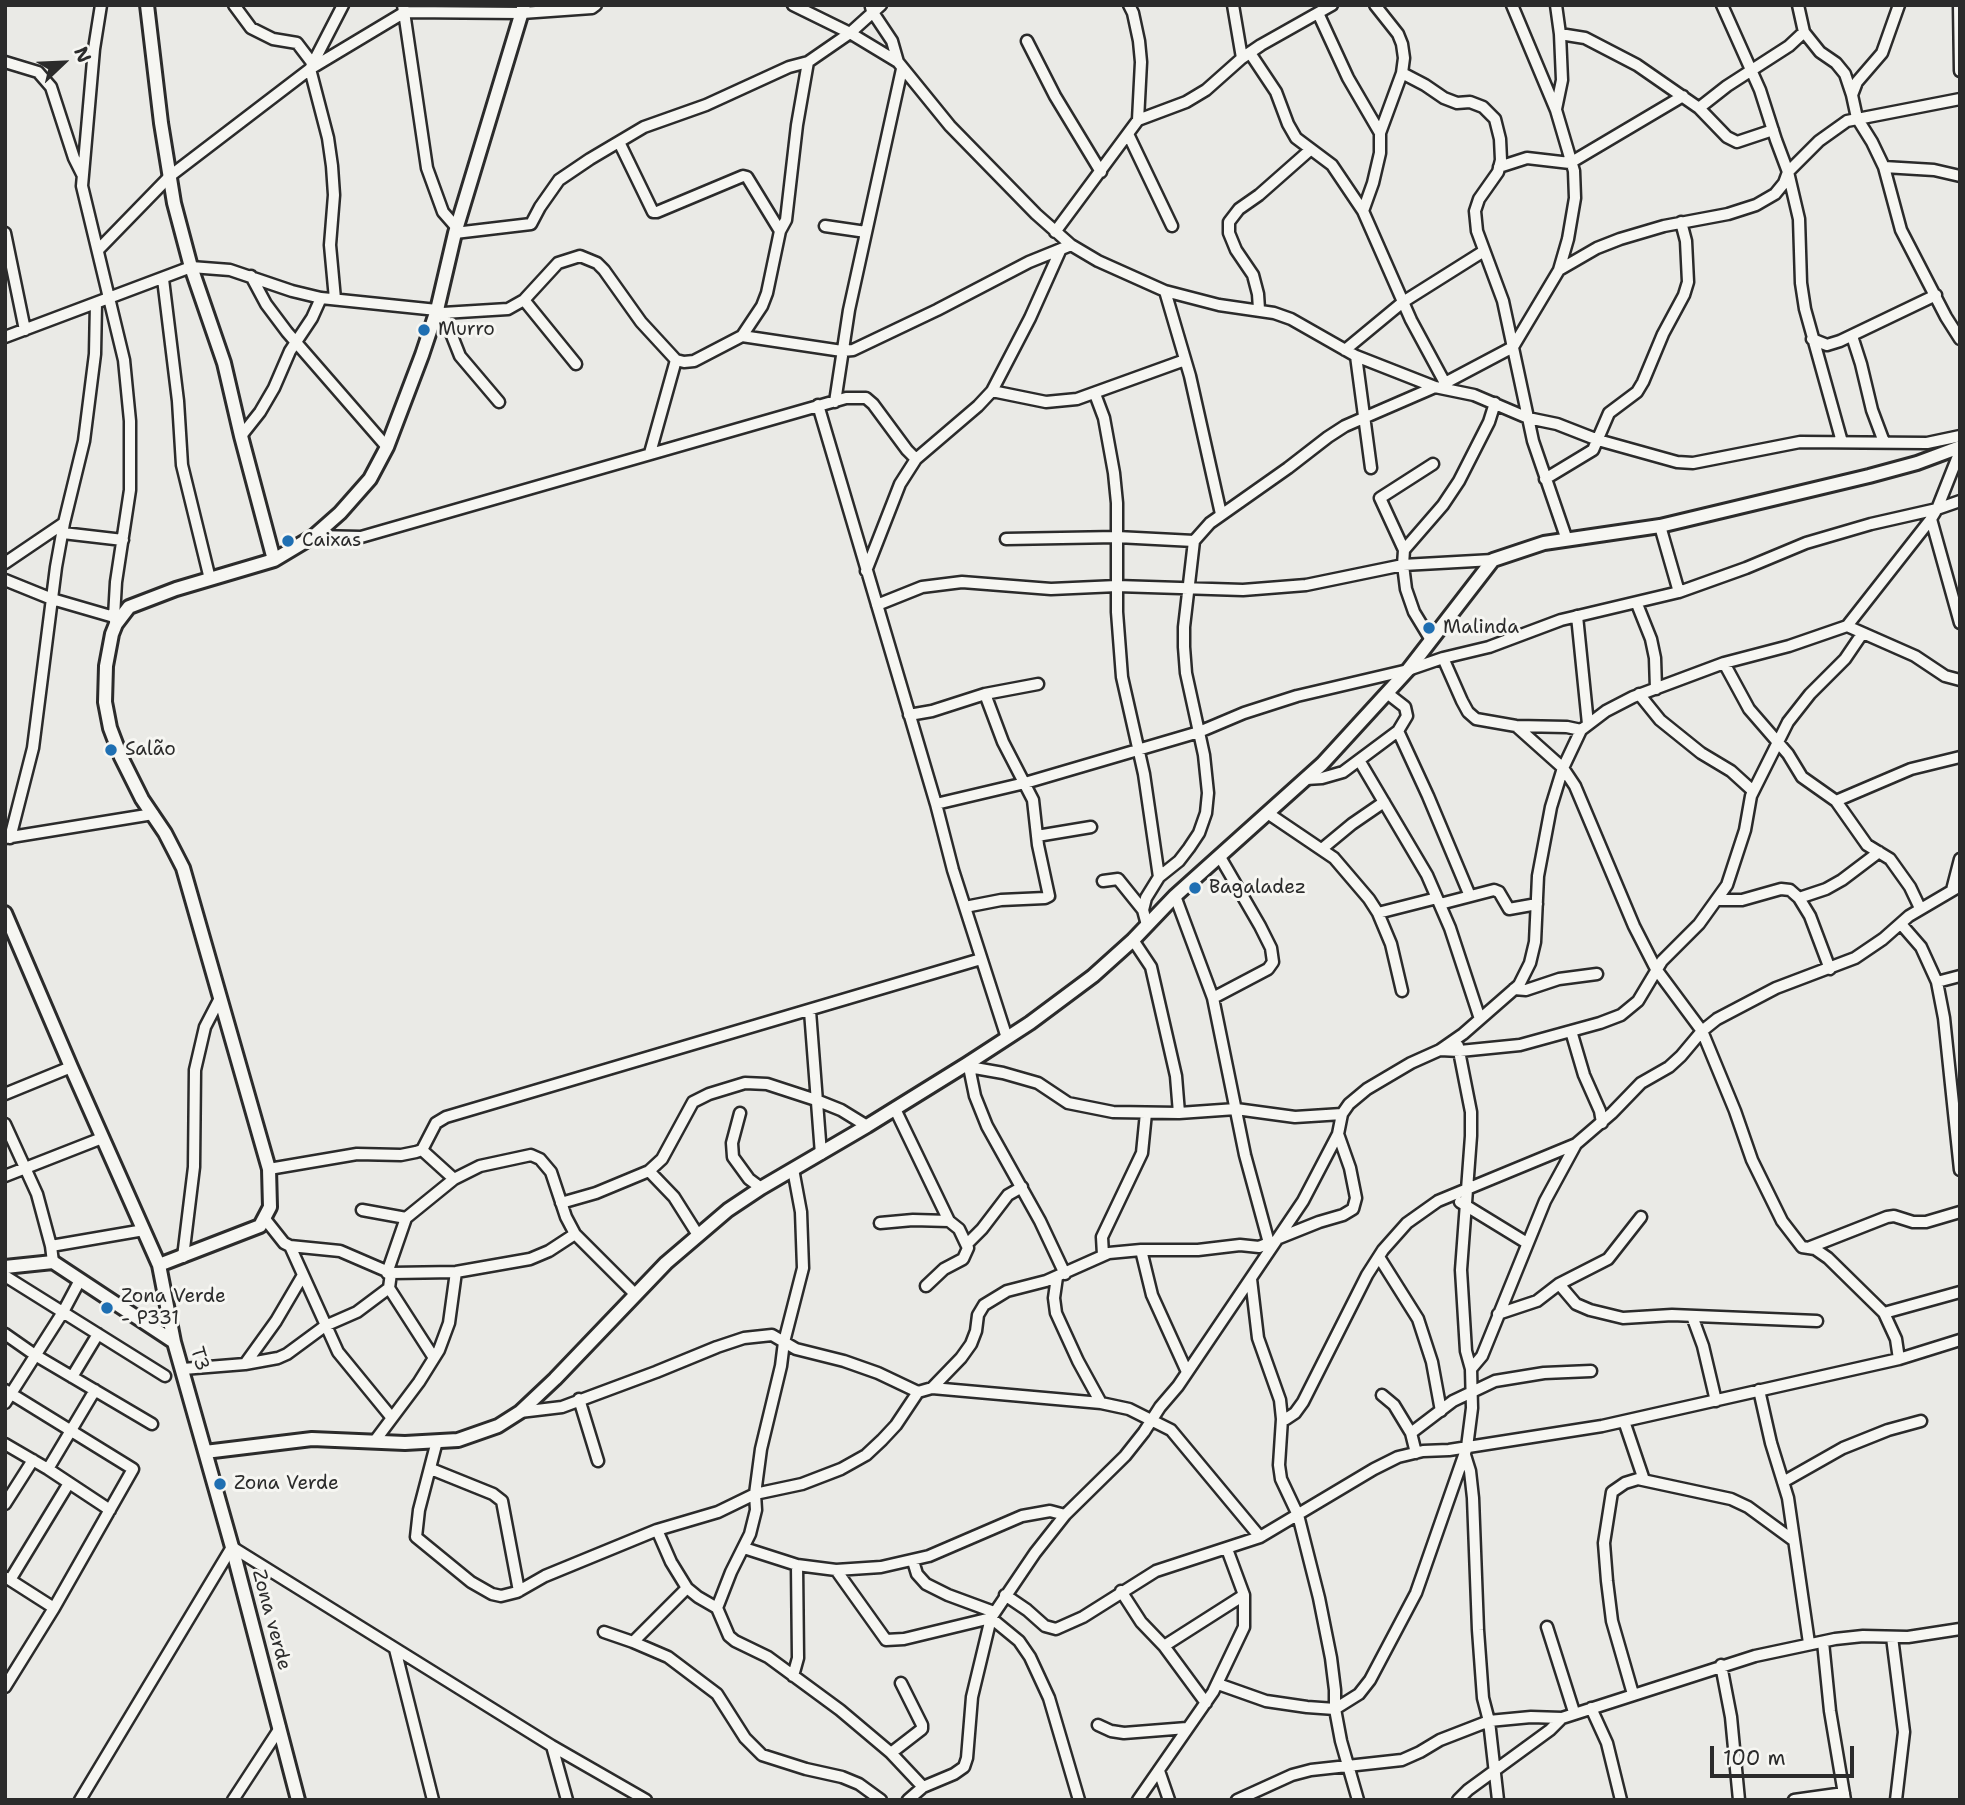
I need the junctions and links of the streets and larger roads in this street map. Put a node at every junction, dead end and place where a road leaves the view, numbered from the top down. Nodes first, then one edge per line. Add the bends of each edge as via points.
1 (101, 5) edge
2 (147, 5) edge
3 (234, 5) edge
4 (343, 5) edge
5 (596, 5) edge
6 (793, 5) edge
7 (1233, 5) edge
8 (1332, 5) edge
9 (1376, 5) edge
10 (1512, 5) edge
11 (1556, 5) edge
12 (1722, 5) edge
13 (1798, 5) edge
14 (1899, 5) edge
15 (1959, 5) edge
16 (875, 7) edge
17 (1132, 8) edge
18 (404, 9) edge
19 (523, 9) edge
20 (1318, 13) junction
21 (1804, 32) junction
22 (850, 33) junction
23 (1560, 34) junction
24 (1027, 41) dead end
25 (1246, 56) junction
26 (5, 62) edge
27 (808, 62) junction
28 (900, 65) junction
29 (312, 67) junction
30 (1752, 69) junction
31 (1960, 71) edge
32 (1402, 73) junction
33 (1852, 95) junction
34 (1683, 96) junction
35 (1960, 99) edge
36 (1699, 108) junction
37 (1556, 110) junction
38 (1857, 118) junction
39 (1138, 120) junction
40 (1773, 130) junction
41 (1380, 133) junction
42 (1128, 134) junction
43 (619, 142) junction
44 (1310, 150) junction
45 (1570, 163) junction
46 (1499, 167) junction
47 (1884, 167) junction
48 (1101, 172) junction
49 (1788, 172) junction
50 (82, 174) junction
51 (170, 176) junction
52 (1960, 176) edge
53 (1363, 211) junction
54 (1681, 222) junction
55 (825, 226) dead end
56 (1172, 226) dead end
57 (456, 230) junction
58 (780, 231) junction
59 (866, 232) junction
60 (1055, 232) junction
61 (5, 233) edge
62 (1071, 245) junction
63 (98, 250) junction
64 (1060, 251) junction
65 (1484, 251) junction
66 (191, 267) junction
67 (1559, 270) junction
68 (251, 276) junction
69 (163, 279) junction
70 (1165, 291) junction
71 (1936, 295) junction
72 (110, 298) junction
73 (321, 298) junction
74 (335, 299) junction
75 (524, 300) junction
76 (1403, 302) junction
77 (96, 303) junction
78 (1259, 309) junction
79 (440, 312) junction
80 (25, 330) junction
81 (742, 336) junction
82 (1852, 336) junction
83 (5, 337) edge
84 (1812, 339) junction
85 (1960, 339) edge
86 (295, 342) junction
87 (1513, 347) junction
88 (1345, 350) junction
89 (842, 351) junction
90 (1356, 356) junction
91 (676, 360) junction
92 (1185, 360) junction
93 (576, 364) dead end
94 (1442, 387) junction
95 (992, 391) junction
96 (1095, 394) junction
97 (499, 402) dead end
98 (835, 402) junction
99 (1495, 403) junction
100 (818, 405) junction
101 (1363, 418) junction
102 (1528, 418) junction
103 (240, 436) junction
104 (1960, 436) edge
105 (1598, 440) junction
106 (1842, 442) junction
107 (1884, 442) junction
108 (387, 447) junction
109 (1960, 449) edge
110 (650, 453) junction
111 (916, 459) junction
112 (1433, 464) dead end
113 (1371, 468) dead end
114 (1545, 479) junction
115 (1960, 501) edge
116 (1221, 514) junction
117 (1934, 514) junction
118 (1660, 526) junction
119 (63, 528) junction
120 (314, 536) junction
121 (1117, 537) junction
122 (1006, 539) dead end
123 (123, 540) junction
124 (1567, 540) junction
125 (1194, 541) junction
126 (1404, 550) junction
127 (274, 560) junction
128 (1493, 560) junction
129 (5, 563) edge
130 (1403, 565) junction
131 (5, 571) edge
132 (866, 571) junction
133 (210, 579) junction
134 (8, 580) edge
135 (1116, 586) junction
136 (1189, 588) junction
137 (1679, 592) junction
138 (1956, 595) edge
139 (52, 599) junction
140 (1637, 604) junction
141 (877, 605) junction
142 (1577, 616) junction
143 (115, 620) junction
144 (1960, 623) edge
145 (1847, 626) junction
146 (1862, 634) junction
147 (1431, 640) junction
148 (1443, 658) junction
149 (1724, 663) junction
150 (1408, 670) junction
151 (1960, 680) edge
152 (1038, 684) dead end
153 (1656, 689) junction
154 (1387, 693) junction
155 (985, 694) junction
156 (1639, 694) junction
157 (909, 715) junction
158 (1516, 726) junction
159 (1585, 727) junction
160 (1398, 731) junction
161 (1199, 732) junction
162 (1777, 741) junction
163 (1138, 750) junction
164 (1960, 757) edge
165 (1359, 760) junction
166 (1563, 768) junction
167 (1306, 779) junction
168 (1025, 783) junction
169 (1753, 791) junction
170 (1836, 801) junction
171 (1384, 802) junction
172 (936, 804) junction
173 (153, 814) junction
174 (1269, 814) junction
175 (1091, 827) dead end
176 (1038, 836) junction
177 (8, 838) edge
178 (1323, 848) junction
179 (1879, 852) junction
180 (1220, 857) junction
181 (1960, 859) edge
182 (1159, 877) junction
183 (1102, 881) dead end
184 (1956, 888) edge
185 (1470, 895) junction
186 (1175, 896) junction
187 (1799, 898) junction
188 (1717, 900) junction
189 (1438, 901) junction
190 (1537, 904) junction
191 (965, 907) junction
192 (1920, 908) junction
193 (1143, 910) junction
194 (5, 913) edge
195 (1378, 913) junction
196 (1901, 924) junction
197 (1147, 925) junction
198 (1133, 940) junction
199 (981, 959) junction
200 (1830, 969) junction
201 (1656, 970) junction
202 (1597, 974) dead end
203 (1960, 976) edge
204 (1937, 982) junction
205 (1514, 989) junction
206 (1402, 991) dead end
207 (1213, 998) junction
208 (219, 1000) junction
209 (810, 1011) junction
210 (1480, 1019) junction
211 (1571, 1031) junction
212 (1702, 1031) junction
213 (1007, 1038) junction
214 (1455, 1039) junction
215 (1440, 1050) junction
216 (1460, 1051) junction
217 (968, 1066) junction
218 (71, 1067) junction
219 (5, 1094) edge
220 (816, 1100) junction
221 (895, 1109) junction
222 (1236, 1109) junction
223 (740, 1113) dead end
224 (1146, 1113) junction
225 (1179, 1113) junction
226 (1342, 1114) junction
227 (1602, 1123) junction
228 (5, 1124) edge
229 (867, 1126) junction
230 (1338, 1134) junction
231 (103, 1138) junction
232 (1576, 1144) junction
233 (422, 1150) junction
234 (821, 1154) junction
235 (27, 1169) junction
236 (269, 1169) junction
237 (793, 1169) junction
238 (1960, 1170) edge
239 (649, 1171) junction
240 (5, 1177) edge
241 (454, 1179) junction
242 (1021, 1187) junction
243 (761, 1188) junction
244 (1466, 1190) junction
245 (1451, 1196) junction
246 (561, 1203) junction
247 (1465, 1205) junction
248 (362, 1210) dead end
249 (1960, 1212) edge
250 (1641, 1217) dead end
251 (265, 1219) junction
252 (406, 1219) junction
253 (949, 1221) junction
254 (880, 1223) dead end
255 (144, 1230) junction
256 (575, 1234) junction
257 (698, 1235) junction
258 (1273, 1242) junction
259 (1527, 1243) junction
260 (967, 1244) junction
261 (51, 1246) junction
262 (290, 1246) junction
263 (1808, 1248) junction
264 (1141, 1250) junction
265 (1103, 1255) junction
266 (184, 1256) junction
267 (1379, 1257) junction
268 (53, 1262) junction
269 (159, 1265) junction
270 (5, 1267) edge
271 (456, 1272) junction
272 (389, 1273) junction
273 (303, 1275) junction
274 (1061, 1275) junction
275 (5, 1276) edge
276 (1251, 1279) junction
277 (80, 1280) junction
278 (1559, 1283) junction
279 (926, 1286) dead end
280 (389, 1288) junction
281 (1960, 1292) edge
282 (635, 1294) junction
283 (63, 1312) junction
284 (1884, 1313) junction
285 (1498, 1314) junction
286 (1692, 1316) junction
287 (1817, 1321) dead end
288 (325, 1326) junction
289 (5, 1334) edge
290 (98, 1334) junction
291 (1960, 1340) edge
292 (174, 1342) junction
293 (784, 1342) junction
294 (35, 1355) junction
295 (434, 1358) junction
296 (1899, 1359) junction
297 (245, 1364) junction
298 (183, 1369) junction
299 (1471, 1370) junction
300 (1591, 1371) dead end
301 (1187, 1372) junction
302 (165, 1376) dead end
303 (72, 1377) junction
304 (932, 1388) junction
305 (95, 1390) junction
306 (1471, 1390) junction
307 (1759, 1390) junction
308 (8, 1392) edge
309 (918, 1392) junction
310 (1382, 1395) dead end
311 (579, 1399) junction
312 (1716, 1401) junction
313 (1101, 1403) junction
314 (5, 1404) edge
315 (1441, 1411) junction
316 (520, 1412) junction
317 (392, 1418) junction
318 (1282, 1419) junction
319 (1150, 1421) junction
320 (1624, 1421) junction
321 (1921, 1421) dead end
322 (152, 1424) dead end
323 (71, 1430) junction
324 (1411, 1433) junction
325 (437, 1441) junction
326 (374, 1442) junction
327 (5, 1444) edge
328 (1466, 1451) junction
329 (205, 1452) junction
330 (1416, 1453) junction
331 (33, 1460) junction
332 (598, 1461) dead end
333 (48, 1469) junction
334 (431, 1469) junction
335 (1644, 1480) junction
336 (1783, 1482) junction
337 (69, 1483) junction
338 (755, 1494) junction
339 (5, 1504) edge
340 (110, 1510) junction
341 (1065, 1515) junction
342 (1298, 1515) junction
343 (657, 1530) junction
344 (1260, 1537) junction
345 (1793, 1540) junction
346 (232, 1547) junction
347 (744, 1548) junction
348 (1227, 1549) junction
349 (913, 1561) junction
350 (797, 1565) junction
351 (836, 1570) junction
352 (8, 1578) edge
353 (687, 1588) junction
354 (519, 1591) junction
355 (1121, 1591) junction
356 (1005, 1595) junction
357 (1244, 1595) junction
358 (54, 1608) junction
359 (717, 1608) junction
360 (992, 1615) junction
361 (1547, 1627) dead end
362 (1960, 1629) edge
363 (604, 1632) dead end
364 (1892, 1637) junction
365 (633, 1642) junction
366 (1824, 1642) junction
367 (1809, 1643) junction
368 (1164, 1646) junction
369 (395, 1649) junction
370 (1721, 1665) junction
371 (793, 1676) junction
372 (901, 1683) dead end
373 (1218, 1684) junction
374 (5, 1687) edge
375 (1633, 1694) junction
376 (1206, 1703) junction
377 (1591, 1708) junction
378 (1335, 1709) junction
379 (1574, 1712) junction
380 (1562, 1718) junction
381 (1489, 1721) junction
382 (1098, 1725) dead end
383 (280, 1728) junction
384 (1187, 1728) junction
385 (552, 1746) junction
386 (891, 1754) junction
387 (1348, 1766) junction
388 (1496, 1770) junction
389 (1159, 1771) junction
390 (923, 1787) junction
391 (1844, 1796) edge
392 (80, 1800) edge
393 (233, 1800) edge
394 (298, 1800) edge
395 (433, 1800) edge
396 (567, 1800) edge
397 (646, 1800) edge
398 (881, 1800) edge
399 (908, 1800) edge
400 (1079, 1800) edge
401 (1138, 1800) edge
402 (1169, 1800) edge
403 (1237, 1800) edge
404 (1358, 1800) edge
405 (1458, 1800) edge
406 (1498, 1800) edge
407 (1621, 1800) edge
408 (1739, 1800) edge
409 (1794, 1800) edge
410 (1896, 1800) edge

1 - 50 street
2 - 51 street
3 - 29 street via 251,28 273,39 297,43
4 - 29 street
5 - 19 street
6 - 22 street
7 - 25 street
8 - 20 street
9 - 32 street via 1402,44
10 - 37 street
11 - 23 street
12 - 30 street
13 - 21 street
14 - 33 street via 1882,53
15 - 31 street
16 - 22 street
16 - 28 street
17 - 39 street via 1140,62
18 - 19 street
18 - 29 street
18 - 57 street via 427,168 443,212
19 - 57 street
20 - 25 street
20 - 41 street
21 - 30 street
21 - 33 street via 1845,74
22 - 27 street
22 - 28 street
23 - 34 street via 1601,45
23 - 37 street via 1562,80
24 - 48 street
25 - 39 street via 1186,102
25 - 44 street via 1276,92 1296,138
26 - 50 street via 38,72 51,87
27 - 43 street via 661,119
27 - 58 street via 786,220
28 - 59 street
28 - 60 street via 950,126
29 - 51 street
29 - 74 street via 332,166 330,245
30 - 36 street
30 - 40 street
32 - 41 street
32 - 46 street via 1444,98 1470,102 1490,112 1500,139
33 - 38 street
34 - 36 street
34 - 45 street
35 - 38 street
36 - 40 street via 1737,142
37 - 45 street
38 - 47 street
38 - 49 street via 1834,129
39 - 42 street
40 - 49 street
41 - 53 street via 1380,153
42 - 48 street
42 - 56 street
43 - 57 street via 559,180 531,224
43 - 58 street via 653,212 743,176
44 - 53 street via 1332,165
44 - 78 street via 1229,222 1236,250 1253,275
45 - 46 street via 1527,158
45 - 67 street via 1576,198
46 - 65 street via 1475,211
47 - 52 street
47 - 71 street via 1901,230
48 - 60 street
49 - 54 street via 1775,194 1756,205 1728,215
49 - 84 street
50 - 63 street
51 - 63 street
51 - 66 street
53 - 76 street
54 - 67 street via 1610,242
54 - 105 street via 1688,282 1684,295 1637,392 1609,413
55 - 59 street
57 - 79 street
58 - 81 street via 767,293
59 - 89 street
60 - 62 street
61 - 80 street
62 - 64 street
62 - 70 street
63 - 72 street
64 - 89 street via 864,345
64 - 95 street
65 - 76 street
65 - 87 street via 1503,301
66 - 68 street
66 - 69 street
66 - 103 street via 224,363
67 - 87 street
68 - 73 street
68 - 86 street
69 - 72 street
69 - 133 street via 182,465
70 - 78 street via 1219,305
70 - 92 street
71 - 82 street
71 - 85 street
72 - 77 street
72 - 123 street via 124,360 130,421 131,490
73 - 74 street
73 - 86 street
74 - 79 street
75 - 79 street via 509,309
75 - 91 street via 558,263 580,256 590,259 604,270 641,322
75 - 93 street
76 - 88 street
76 - 94 street
77 - 80 street
77 - 119 street via 83,441
78 - 88 street via 1291,319
79 - 97 street via 460,356
79 - 108 street
80 - 83 street
81 - 89 street
81 - 91 street via 694,361
82 - 84 street via 1827,345
82 - 107 street
84 - 106 street
86 - 103 street via 260,412
86 - 108 street
87 - 94 street
87 - 102 street
88 - 90 street
89 - 98 street
90 - 94 street
90 - 101 street
91 - 110 street
92 - 96 street
92 - 116 street
94 - 99 street
94 - 101 street
95 - 96 street via 1046,402
95 - 111 street
96 - 121 street via 1109,443
98 - 100 street
98 - 111 street via 866,398
99 - 102 street
99 - 126 street via 1459,481
100 - 110 street
100 - 132 street
101 - 113 street
101 - 116 street via 1328,437
102 - 105 street
102 - 114 street
103 - 127 street
104 - 107 street via 1927,443
105 - 106 street via 1661,459 1693,463 1800,442
105 - 114 street via 1593,450
106 - 107 street
108 - 120 street via 370,479
109 - 117 street
109 - 118 street via 1869,476
110 - 120 street via 361,537
111 - 132 street via 900,484
112 - 126 street via 1380,498
114 - 124 street
115 - 117 street
116 - 125 street
117 - 137 street via 1837,533
117 - 138 street
117 - 145 street
118 - 124 street
118 - 137 street
119 - 123 street
119 - 129 street
119 - 139 street
120 - 127 street
121 - 122 street
121 - 125 street
121 - 135 street
123 - 143 street
124 - 128 street
125 - 136 street
126 - 130 street
127 - 133 street
128 - 130 street
128 - 147 street
130 - 136 street via 1306,585
130 - 147 street via 1414,612
131 - 134 street
132 - 141 street
133 - 143 street via 130,607
134 - 139 street
135 - 136 street
135 - 141 street via 1051,589 951,582 922,587
135 - 163 street via 1122,677
136 - 161 street via 1184,647
137 - 140 street
138 - 144 street
139 - 143 street
139 - 177 street via 33,748
140 - 142 street
140 - 153 street via 1651,639
141 - 157 street
142 - 148 street
142 - 159 street
143 - 173 street via 106,666 110,729
145 - 146 street
145 - 149 street
146 - 151 street via 1915,656 1945,677
146 - 162 street
147 - 150 street
148 - 150 street
148 - 158 street via 1468,712 1476,719
149 - 153 street
149 - 162 street via 1749,709
150 - 154 street
150 - 161 street via 1297,696
152 - 155 street
153 - 156 street
154 - 160 street via 1405,707 1407,716
154 - 167 street
155 - 157 street
155 - 168 street
156 - 159 street
156 - 169 street via 1660,720
157 - 172 street
158 - 159 street
158 - 166 street
159 - 166 street
160 - 165 street
160 - 185 street
161 - 163 street
161 - 182 street via 1207,776 1206,813 1189,848
162 - 169 street
162 - 170 street via 1802,777
163 - 168 street
163 - 182 street
164 - 170 street via 1912,769
165 - 167 street via 1333,776
165 - 171 street
166 - 190 street via 1544,839
166 - 201 street
167 - 174 street
168 - 172 street
168 - 176 street via 1033,800
169 - 188 street via 1727,885
170 - 179 street via 1867,845
171 - 178 street
171 - 189 street
172 - 191 street
173 - 177 street
173 - 208 street via 183,868
174 - 178 street
174 - 180 street
175 - 176 street
176 - 191 street via 1049,896
178 - 195 street
179 - 187 street via 1842,880
179 - 192 street via 1901,873
180 - 186 street
180 - 207 street via 1260,926 1273,962
181 - 184 street
182 - 193 street
183 - 193 street via 1118,879
184 - 192 street
185 - 189 street
185 - 190 street via 1494,890 1509,909
186 - 197 street
186 - 207 street
187 - 188 street via 1781,889 1742,900
187 - 200 street
188 - 201 street
189 - 195 street
189 - 210 street
190 - 205 street via 1530,963
191 - 199 street
192 - 196 street
193 - 197 street
194 - 218 street
195 - 206 street
196 - 200 street via 1855,958
196 - 204 street via 1921,947
197 - 198 street
198 - 213 street via 1093,976
198 - 225 street via 1153,975 1176,1076
199 - 209 street
199 - 213 street
200 - 212 street via 1759,996
201 - 211 street via 1629,1010
201 - 212 street
202 - 205 street
203 - 204 street
204 - 238 street
205 - 210 street
207 - 222 street
208 - 236 street
208 - 266 street via 205,1027 195,1070 194,1167
209 - 220 street
209 - 233 street via 446,1116 436,1123
210 - 214 street
211 - 216 street via 1520,1045
211 - 227 street
212 - 227 street via 1681,1056 1641,1083
212 - 263 street via 1765,1188 1791,1234
213 - 217 street
214 - 215 street
214 - 216 street
215 - 216 street
215 - 226 street via 1367,1089
216 - 244 street via 1471,1112
217 - 221 street
217 - 224 street via 1038,1083 1068,1103
217 - 242 street via 986,1126
218 - 219 street
218 - 231 street
220 - 229 street
220 - 234 street
220 - 239 street via 757,1083 698,1099 662,1159
221 - 229 street
221 - 253 street
222 - 225 street
222 - 226 street via 1295,1117
222 - 258 street via 1245,1155
223 - 243 street via 733,1157
224 - 225 street
224 - 265 street via 1142,1153 1102,1237
226 - 230 street
227 - 232 street
228 - 235 street
229 - 234 street
230 - 258 street via 1303,1201
230 - 258 street via 1356,1198 1353,1209
231 - 235 street
231 - 255 street
232 - 244 street
232 - 259 street
233 - 236 street via 401,1155 357,1154
233 - 241 street
234 - 237 street
235 - 240 street
235 - 261 street
236 - 251 street via 270,1207
237 - 243 street
237 - 293 street via 801,1212 803,1268
239 - 246 street
239 - 257 street via 674,1197
241 - 246 street via 480,1166 531,1155 551,1172
241 - 252 street
242 - 260 street
242 - 274 street
243 - 257 street
244 - 245 street
244 - 247 street
245 - 247 street
245 - 267 street via 1408,1223
246 - 256 street
247 - 259 street
247 - 299 street via 1461,1296
248 - 252 street
249 - 263 street via 1926,1222 1887,1217
250 - 278 street via 1608,1259
251 - 262 street
251 - 266 street via 244,1234
252 - 272 street
253 - 254 street
253 - 260 street
255 - 261 street
255 - 269 street
256 - 271 street via 530,1259
256 - 282 street
257 - 282 street
258 - 264 street via 1198,1251
258 - 276 street
259 - 285 street
260 - 279 street via 963,1259
261 - 268 street
262 - 272 street via 340,1251
262 - 273 street
263 - 284 street via 1828,1258
264 - 265 street
264 - 301 street via 1152,1295
265 - 274 street
266 - 269 street
267 - 315 street via 1418,1319
267 - 318 street via 1303,1402 1295,1413
268 - 270 street
268 - 277 street, T3
269 - 292 street
271 - 272 street
271 - 295 street via 449,1323
272 - 280 street
273 - 288 street
273 - 297 street
274 - 304 street via 1007,1291 984,1305 971,1344
274 - 313 street via 1054,1298 1056,1313
275 - 283 street
276 - 301 street
276 - 318 street via 1258,1338
277 - 283 street
277 - 292 street, T3
278 - 285 street via 1537,1301
278 - 286 street via 1576,1304 1590,1310 1623,1318
280 - 288 street via 357,1312
280 - 295 street
281 - 284 street
282 - 316 street
283 - 290 street
283 - 294 street
284 - 296 street
285 - 299 street via 1482,1356
286 - 287 street
286 - 312 street
288 - 297 street via 287,1354
288 - 317 street via 338,1352
289 - 294 street
290 - 302 street
290 - 303 street
291 - 296 street
292 - 298 street, T3
293 - 309 street via 878,1373
293 - 311 street via 772,1335 744,1338
293 - 338 street
294 - 303 street
294 - 308 street
295 - 317 street
296 - 307 street
297 - 298 street
298 - 329 street, T3
299 - 306 street
300 - 306 street via 1544,1373
301 - 319 street
303 - 305 street
304 - 309 street
304 - 313 street
305 - 322 street
305 - 323 street
306 - 315 street
306 - 328 street
307 - 312 street
307 - 336 street
308 - 314 street
308 - 323 street
309 - 338 street via 896,1425 866,1455 820,1478
310 - 324 street
311 - 316 street via 562,1407
311 - 332 street
312 - 320 street
313 - 319 street via 1129,1409
315 - 324 street
316 - 325 street via 480,1434
317 - 326 street
318 - 342 street via 1279,1465 1285,1491
319 - 341 street via 1125,1456
319 - 344 street via 1171,1430
320 - 328 street via 1559,1435 1493,1442
320 - 335 street
321 - 336 street via 1856,1442
323 - 333 street
323 - 340 street via 133,1469
324 - 330 street
325 - 326 street
325 - 334 street
326 - 329 street via 312,1439
327 - 331 street
328 - 330 street
328 - 378 street via 1416,1593 1370,1680 1359,1694
328 - 381 street via 1473,1498 1483,1698
329 - 346 street, Zona verde
330 - 342 street via 1374,1469
331 - 333 street
331 - 339 street
333 - 337 street
334 - 354 street via 502,1501
334 - 354 street via 416,1538 492,1594
335 - 345 street via 1731,1499
335 - 375 street via 1625,1483 1612,1492 1604,1543 1612,1621
336 - 345 street
337 - 340 street
337 - 352 street
338 - 343 street via 718,1513
338 - 347 street via 756,1510
340 - 358 street
341 - 349 street via 1050,1511 1022,1516
341 - 356 street
342 - 344 street
342 - 378 street via 1323,1617
343 - 353 street
343 - 354 street
344 - 348 street
345 - 367 street
346 - 369 street
346 - 383 street, Zona verde
346 - 392 street
347 - 350 street
347 - 359 street
348 - 355 street via 1156,1571
348 - 357 street
349 - 351 street
349 - 360 street via 926,1584
350 - 351 street
350 - 371 street via 798,1658
351 - 360 street via 886,1640
352 - 358 street
353 - 359 street
353 - 365 street
355 - 356 street via 1083,1617 1051,1629
355 - 368 street
356 - 360 street
357 - 368 street
357 - 373 street via 1244,1627
358 - 374 street
359 - 371 street via 734,1641 768,1657
360 - 390 street via 972,1697 964,1767
360 - 400 street via 1030,1657 1058,1724
361 - 379 street
362 - 364 street
363 - 365 street
364 - 366 street
364 - 410 street via 1904,1732
365 - 398 street via 668,1657 717,1694 745,1738 762,1755 842,1777
366 - 367 street
366 - 391 street
367 - 370 street
368 - 376 street
369 - 385 street
369 - 395 street
370 - 375 street
370 - 408 street
371 - 386 street
372 - 386 street via 922,1730
373 - 376 street
373 - 378 street via 1283,1704
375 - 377 street
376 - 384 street
377 - 379 street
377 - 407 street via 1607,1743
378 - 387 street
379 - 380 street
380 - 381 street
380 - 388 street
381 - 387 street via 1402,1759
381 - 388 street
382 - 384 street via 1124,1733
383 - 393 street
383 - 394 street, Zona verde
384 - 389 street
385 - 396 street
385 - 397 street
386 - 390 street
387 - 403 street via 1311,1769
387 - 404 street
388 - 405 street
388 - 406 street
389 - 401 street
389 - 402 street
390 - 399 street
391 - 409 street

